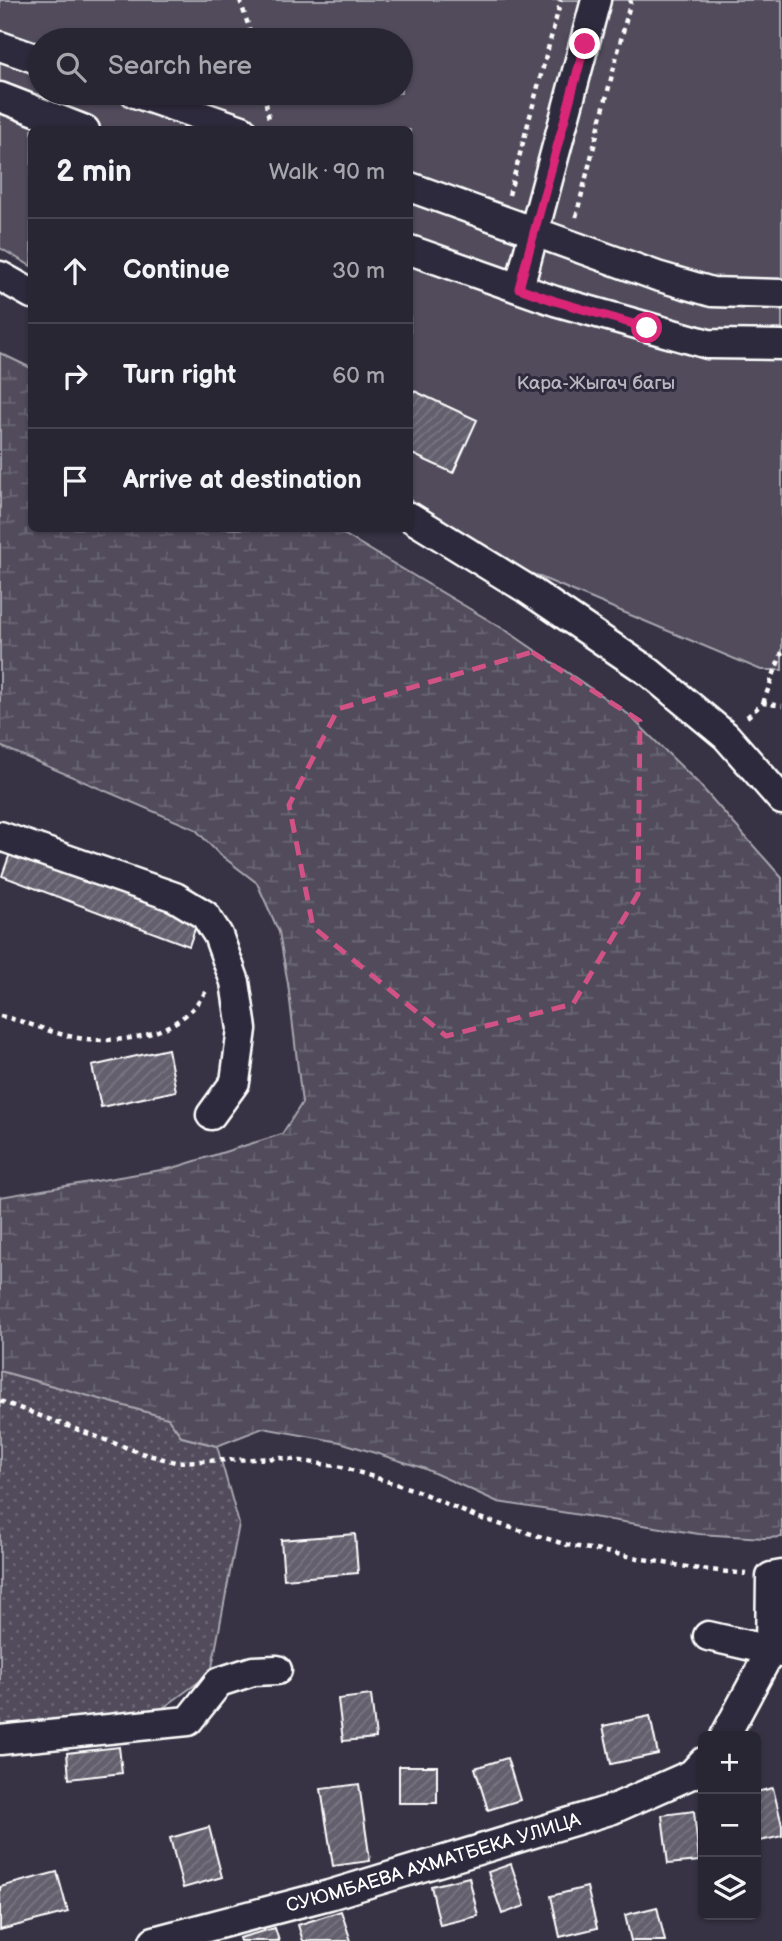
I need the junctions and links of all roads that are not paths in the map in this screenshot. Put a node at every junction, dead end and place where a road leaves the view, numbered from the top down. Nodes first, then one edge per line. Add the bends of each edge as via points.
1 (596, 0) edge
2 (0, 46) edge
3 (28, 56) edge
4 (0, 97) edge
5 (170, 105) edge
6 (75, 126) edge
7 (230, 126) edge
8 (413, 188) edge
9 (534, 232) junction
10 (413, 251) edge
11 (0, 276) edge
12 (519, 288) junction
13 (28, 292) edge
14 (782, 294) edge
15 (782, 345) edge
16 (413, 519) edge
17 (782, 800) edge
18 (0, 835) edge
19 (211, 1115) dead end
20 (777, 1576) edge
21 (708, 1636) dead end
22 (776, 1652) edge
23 (278, 1670) dead end
24 (728, 1731) edge
25 (0, 1740) edge
26 (698, 1767) edge
27 (155, 1941) edge

1 - 9 street
2 - 3 street
4 - 6 street
5 - 7 street
8 - 9 street
9 - 12 street
9 - 14 street via 712,292
10 - 12 street
11 - 13 street
12 - 15 street via 708,344
16 - 17 street via 638,665 726,736
18 - 19 street via 175,897 205,915 218,935 235,982 242,1029 235,1082
20 - 22 street
21 - 22 street
22 - 24 street
23 - 25 street via 253,1671 219,1682 188,1721
26 - 27 street, СУЮМБАЕВА АХМАТБЕКА УЛИЦА via 613,1809 329,1895

